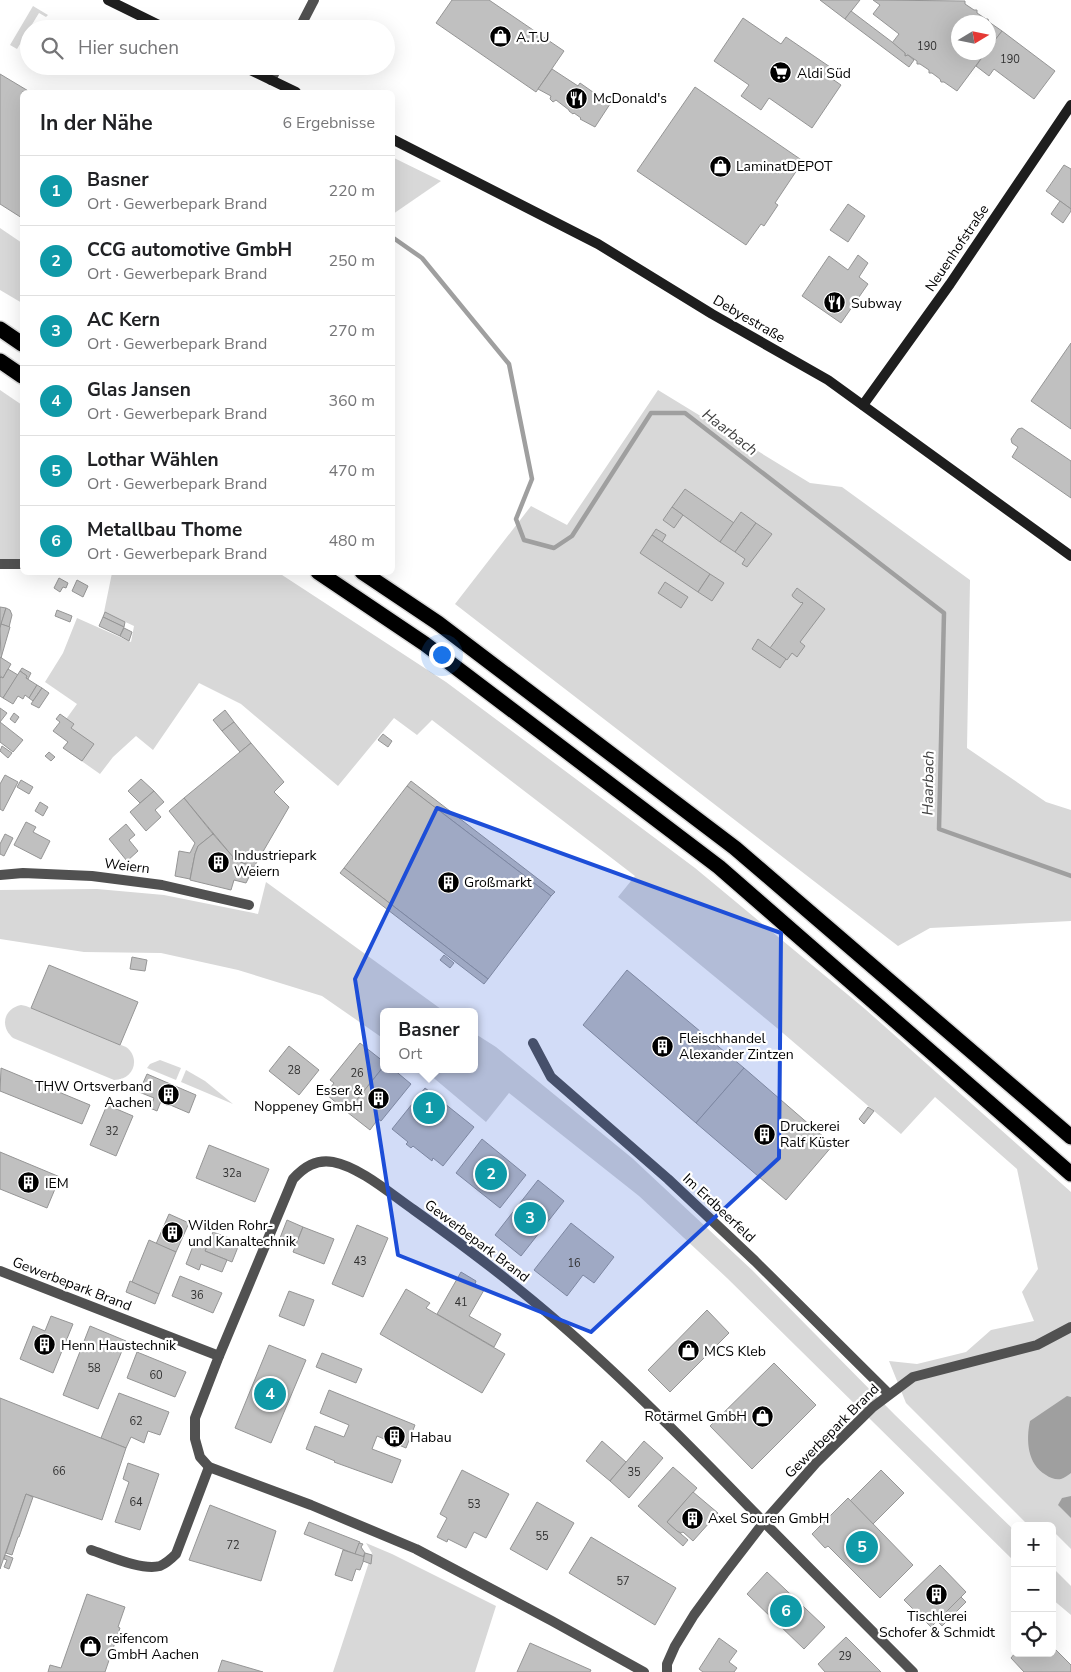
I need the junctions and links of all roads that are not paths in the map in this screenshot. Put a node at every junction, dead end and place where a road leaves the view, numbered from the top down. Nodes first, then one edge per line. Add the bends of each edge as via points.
1 (108, 0) edge
2 (314, 0) edge
3 (149, 20) edge
4 (304, 20) edge
5 (261, 75) edge
6 (274, 75) edge
7 (271, 80) junction
8 (292, 90) edge
9 (1071, 104) edge
10 (395, 141) edge
11 (0, 329) edge
12 (20, 343) edge
13 (0, 361) edge
14 (20, 375) edge
15 (863, 405) junction
16 (1071, 556) edge
17 (0, 564) edge
18 (20, 564) edge
19 (322, 575) edge
20 (366, 575) edge
21 (0, 875) edge
22 (249, 905) dead end
23 (533, 1043) dead end
24 (1071, 1137) edge
25 (1071, 1174) edge
26 (0, 1271) edge
27 (1071, 1327) edge
28 (219, 1356) junction
29 (889, 1394) junction
30 (209, 1467) junction
31 (764, 1522) junction
32 (92, 1550) dead end
33 (644, 1672) edge
34 (667, 1672) edge
35 (914, 1672) edge

1 - 3 main road
2 - 4 street
5 - 7 main road
6 - 7 street
7 - 8 main road
9 - 15 main road, Neuenhofstraße via 950,284
10 - 15 main road, Debyestraße via 598,244 828,380
11 - 12 highway
13 - 14 highway
15 - 16 main road, Debyestraße
17 - 18 street
19 - 25 highway via 425,644 719,867
20 - 24 highway via 438,624 735,848
21 - 22 street, Weiern via 92,876 162,884
23 - 29 street, Im Erdbeerfeld via 551,1077 690,1200
26 - 28 street, Gewerbepark Brand
27 - 29 street, Gewerbepark Brand via 1037,1345 913,1377
28 - 30 street, Gewerbepark Brand via 195,1418 194,1439 200,1457
28 - 31 street, Gewerbepark Brand via 293,1179 313,1163 335,1162 360,1173 406,1204 557,1321
29 - 31 street, Gewerbepark Brand via 816,1463
30 - 32 street via 176,1554 168,1562 151,1567
30 - 33 street via 416,1549
31 - 34 street, Gewerbepark Brand via 694,1615 670,1654
31 - 35 street, Gewerbepark Brand

